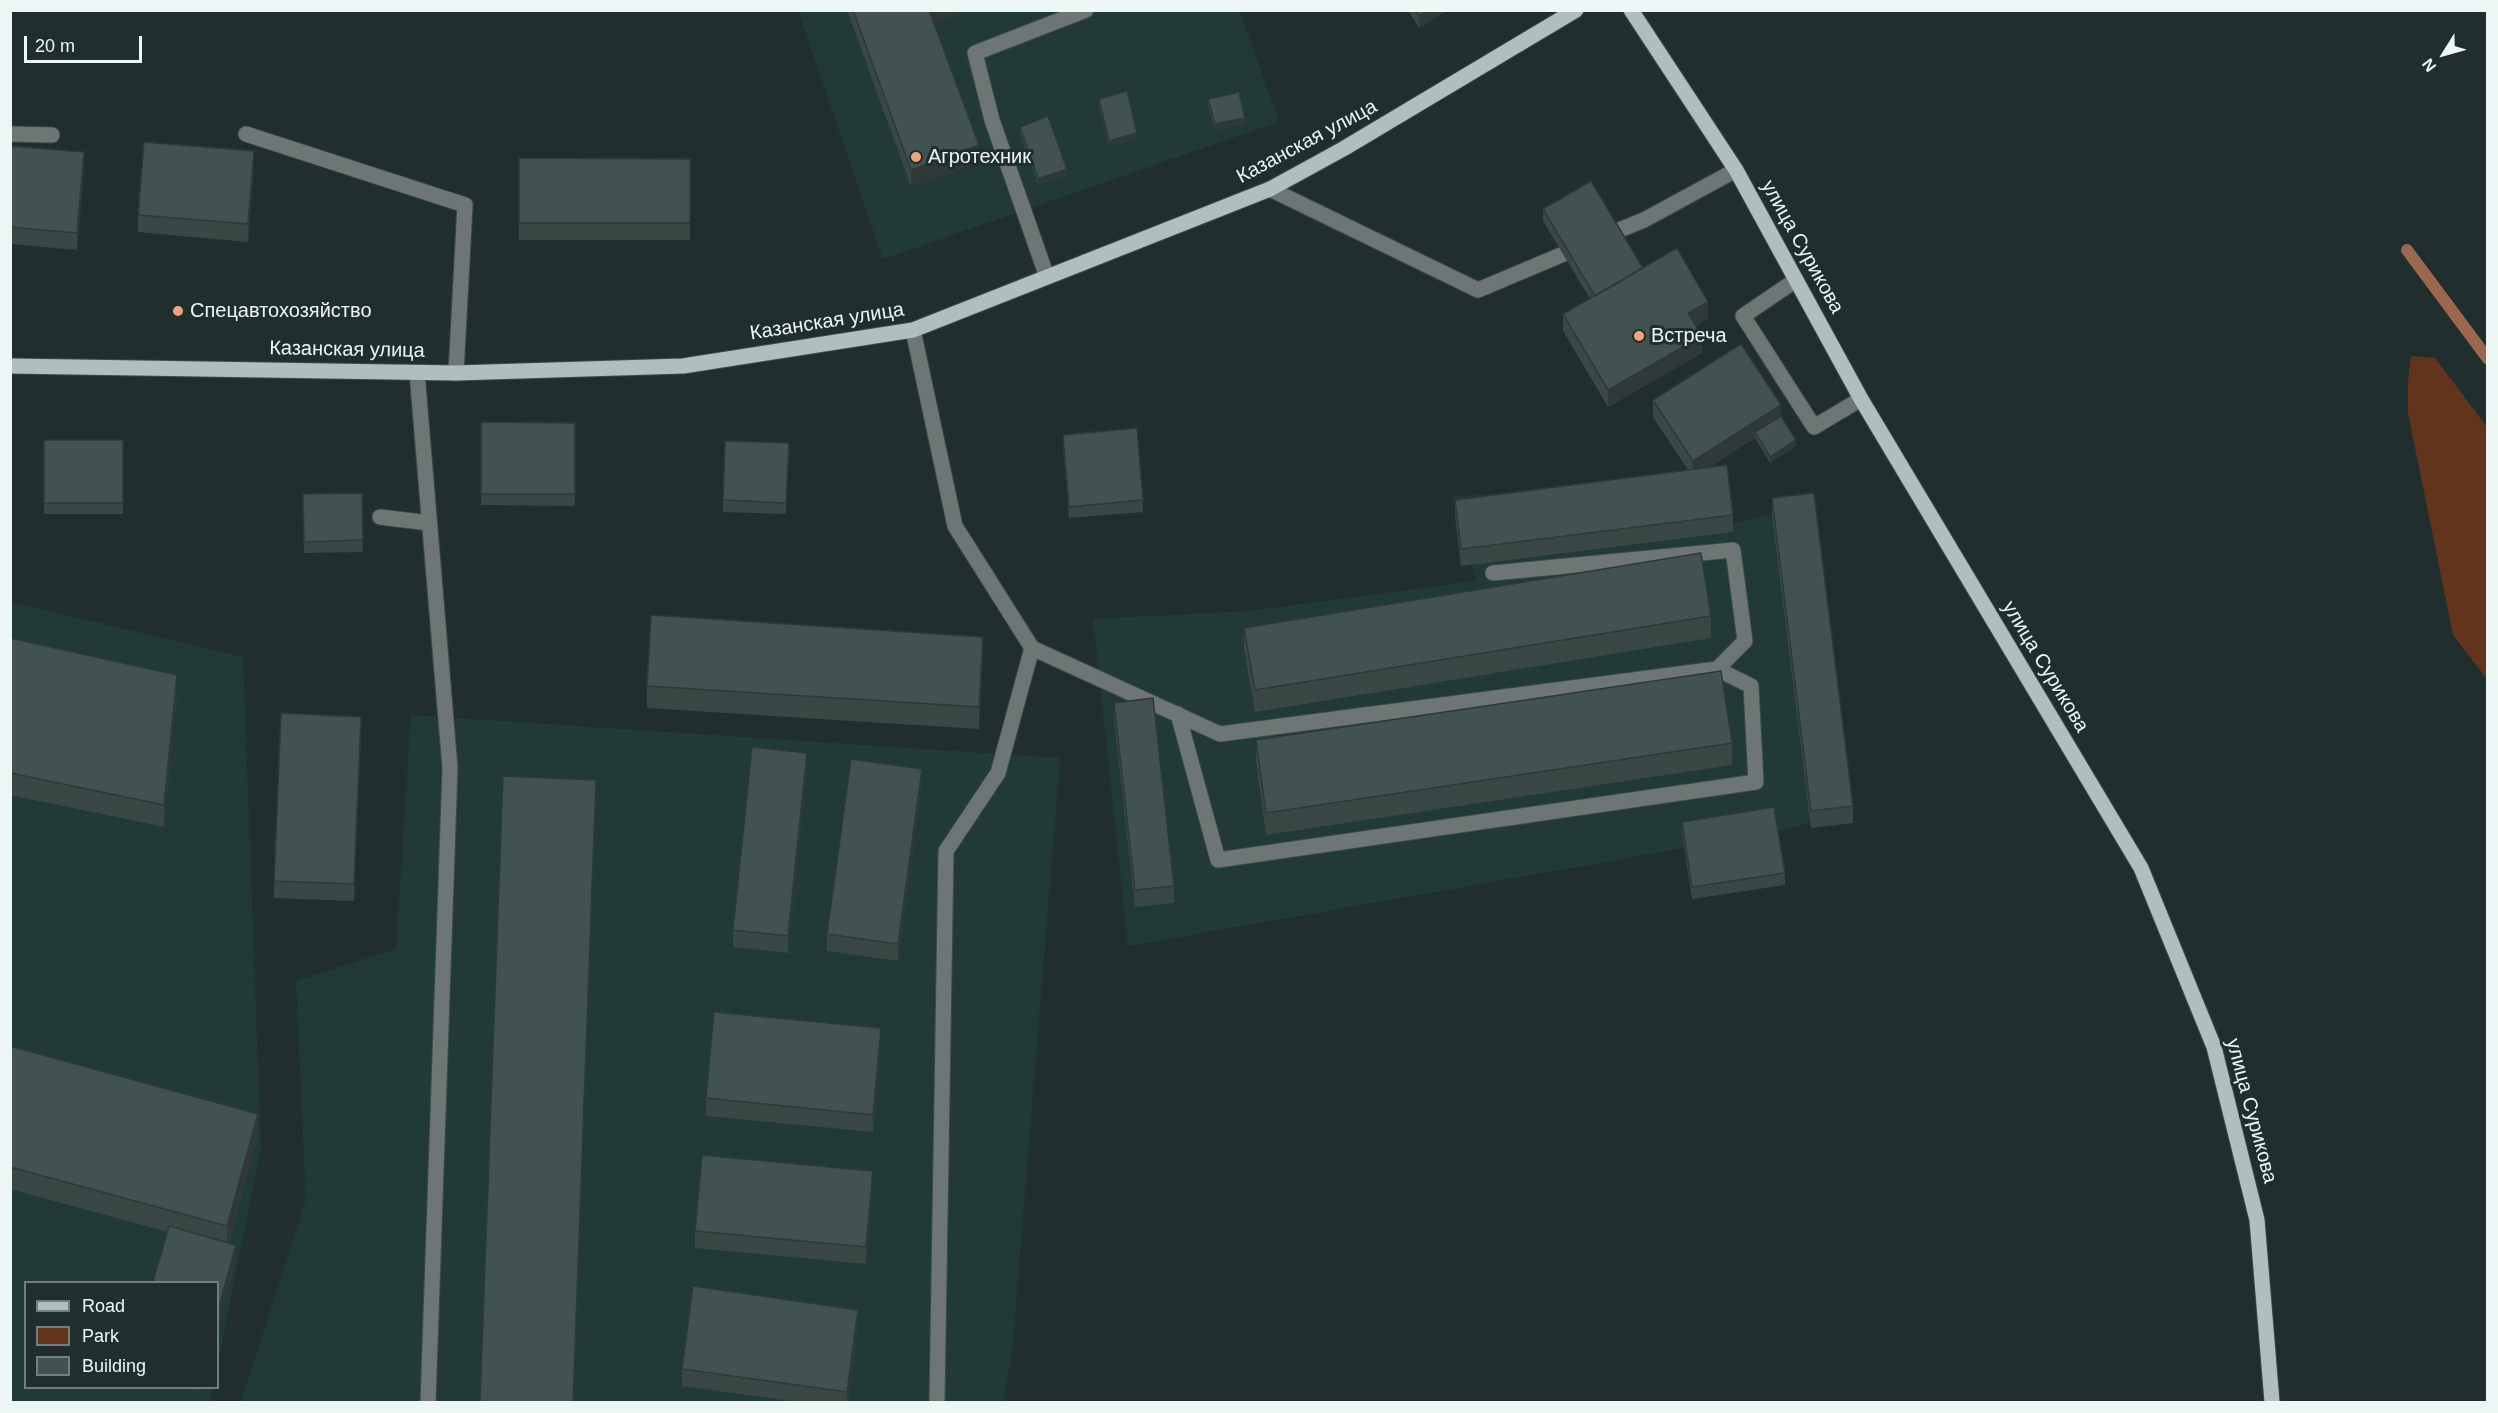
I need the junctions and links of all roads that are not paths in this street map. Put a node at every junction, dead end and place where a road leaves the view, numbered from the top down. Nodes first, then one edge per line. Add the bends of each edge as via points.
1 (1086, 10) edge
2 (1576, 10) edge
3 (1630, 10) edge
4 (10, 134) edge
5 (246, 134) dead end
6 (52, 135) dead end
7 (1736, 170) junction
8 (1270, 189) junction
9 (1047, 277) junction
10 (1796, 280) junction
11 (913, 330) junction
12 (10, 366) edge
13 (417, 373) junction
14 (456, 373) junction
15 (1861, 399) junction
16 (380, 518) dead end
17 (429, 523) junction
18 (1493, 573) edge
19 (1032, 648) junction
20 (1717, 669) junction
21 (1178, 714) junction
22 (938, 1400) dead end
23 (428, 1402) edge
24 (2272, 1402) edge

1 - 9 lane via 975,53 992,120
2 - 8 main road, Казанская улица
3 - 7 main road, улица Сурикова
4 - 6 lane
5 - 14 lane via 465,204
7 - 8 lane via 1644,220 1478,290
7 - 10 main road, улица Сурикова
8 - 9 main road, Казанская улица
9 - 11 main road, Казанская улица
10 - 15 main road, улица Сурикова
10 - 15 lane via 1743,316 1814,428
11 - 14 main road, Казанская улица via 683,366
11 - 19 lane via 955,526
12 - 13 main road, Казанская улица
13 - 14 main road, Казанская улица
13 - 17 lane
15 - 24 main road, улица Сурикова via 2141,868 2214,1047 2257,1220
16 - 17 lane
17 - 23 lane via 450,768
18 - 20 lane via 1733,550 1745,641
19 - 21 lane
19 - 22 lane via 998,773 946,851
20 - 21 lane via 1220,734
20 - 21 lane via 1750,686 1756,782 1218,860

